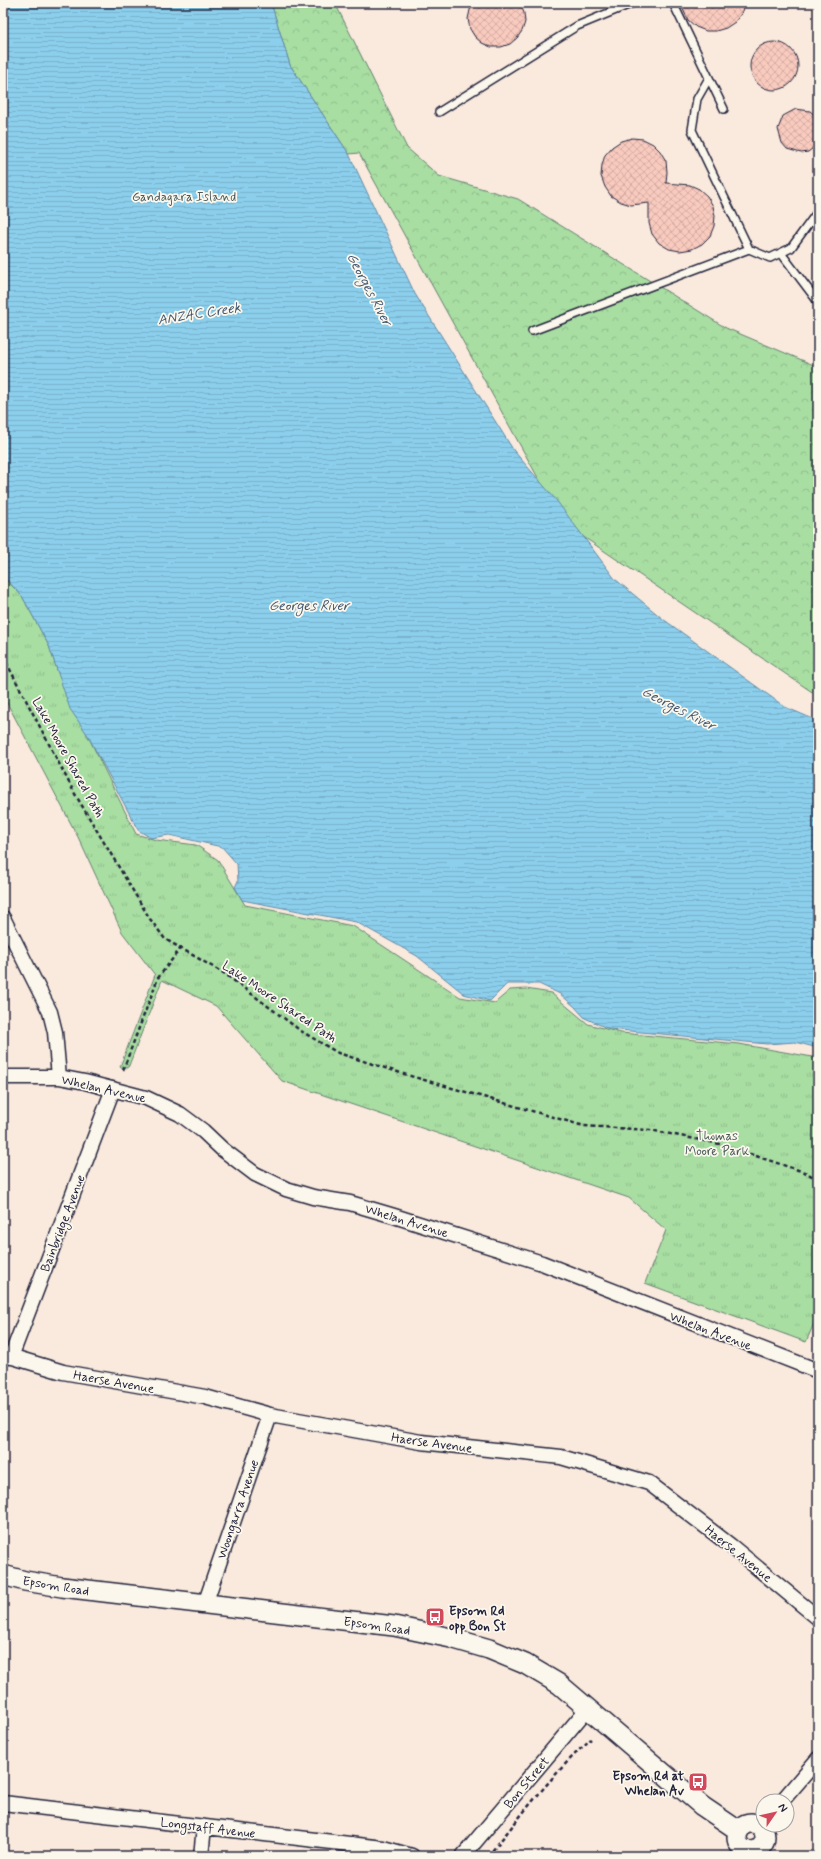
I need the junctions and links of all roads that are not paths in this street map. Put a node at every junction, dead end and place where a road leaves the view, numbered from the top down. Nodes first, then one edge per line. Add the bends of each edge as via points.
1 (633, 3) edge
2 (673, 3) edge
3 (710, 78) junction
4 (724, 109) dead end
5 (439, 112) dead end
6 (818, 211) edge
7 (749, 249) junction
8 (781, 253) junction
9 (818, 302) edge
10 (532, 331) dead end
11 (3, 918) edge
12 (3, 1077) edge
13 (58, 1077) junction
14 (113, 1089) junction
15 (7, 1355) edge
16 (818, 1371) edge
17 (270, 1415) junction
18 (3, 1575) edge
19 (205, 1604) junction
20 (818, 1618) edge
21 (588, 1708) junction
22 (818, 1759) edge
23 (789, 1793) edge
24 (3, 1803) edge
25 (755, 1824) edge
26 (204, 1827) junction
27 (739, 1831) junction
28 (764, 1833) edge
29 (764, 1852) edge
30 (201, 1856) edge
31 (412, 1856) edge
32 (463, 1856) edge

1 - 5 lane via 577,26
2 - 3 lane
3 - 4 lane
3 - 7 lane via 697,99 692,130
6 - 8 lane via 791,248
7 - 8 lane via 770,258
7 - 10 lane
8 - 9 lane
11 - 13 street via 50,1012 55,1032
12 - 13 street, Whelan Avenue
13 - 14 street, Whelan Avenue
14 - 15 street, Bainbridge Avenue
14 - 16 street, Whelan Avenue via 146,1098 174,1111 203,1131 255,1174 286,1189 313,1197 350,1203 542,1264
15 - 17 street, Haerse Avenue via 63,1372 205,1397
17 - 19 street, Woongarra Avenue
17 - 20 street, Haerse Avenue via 421,1442 561,1457 649,1483
18 - 19 street, Epsom Road via 62,1587
19 - 21 street, Epsom Road via 394,1626 451,1638 489,1649 525,1664 551,1678
21 - 27 street, Epsom Road via 702,1806
21 - 32 street, Bon Street
22 - 23 street
24 - 26 street, Longstaff Avenue
25 - 27 street via 748,1823
26 - 30 street
26 - 31 street, Longstaff Avenue via 383,1848
27 - 29 street via 738,1840 743,1848
28 - 29 street

